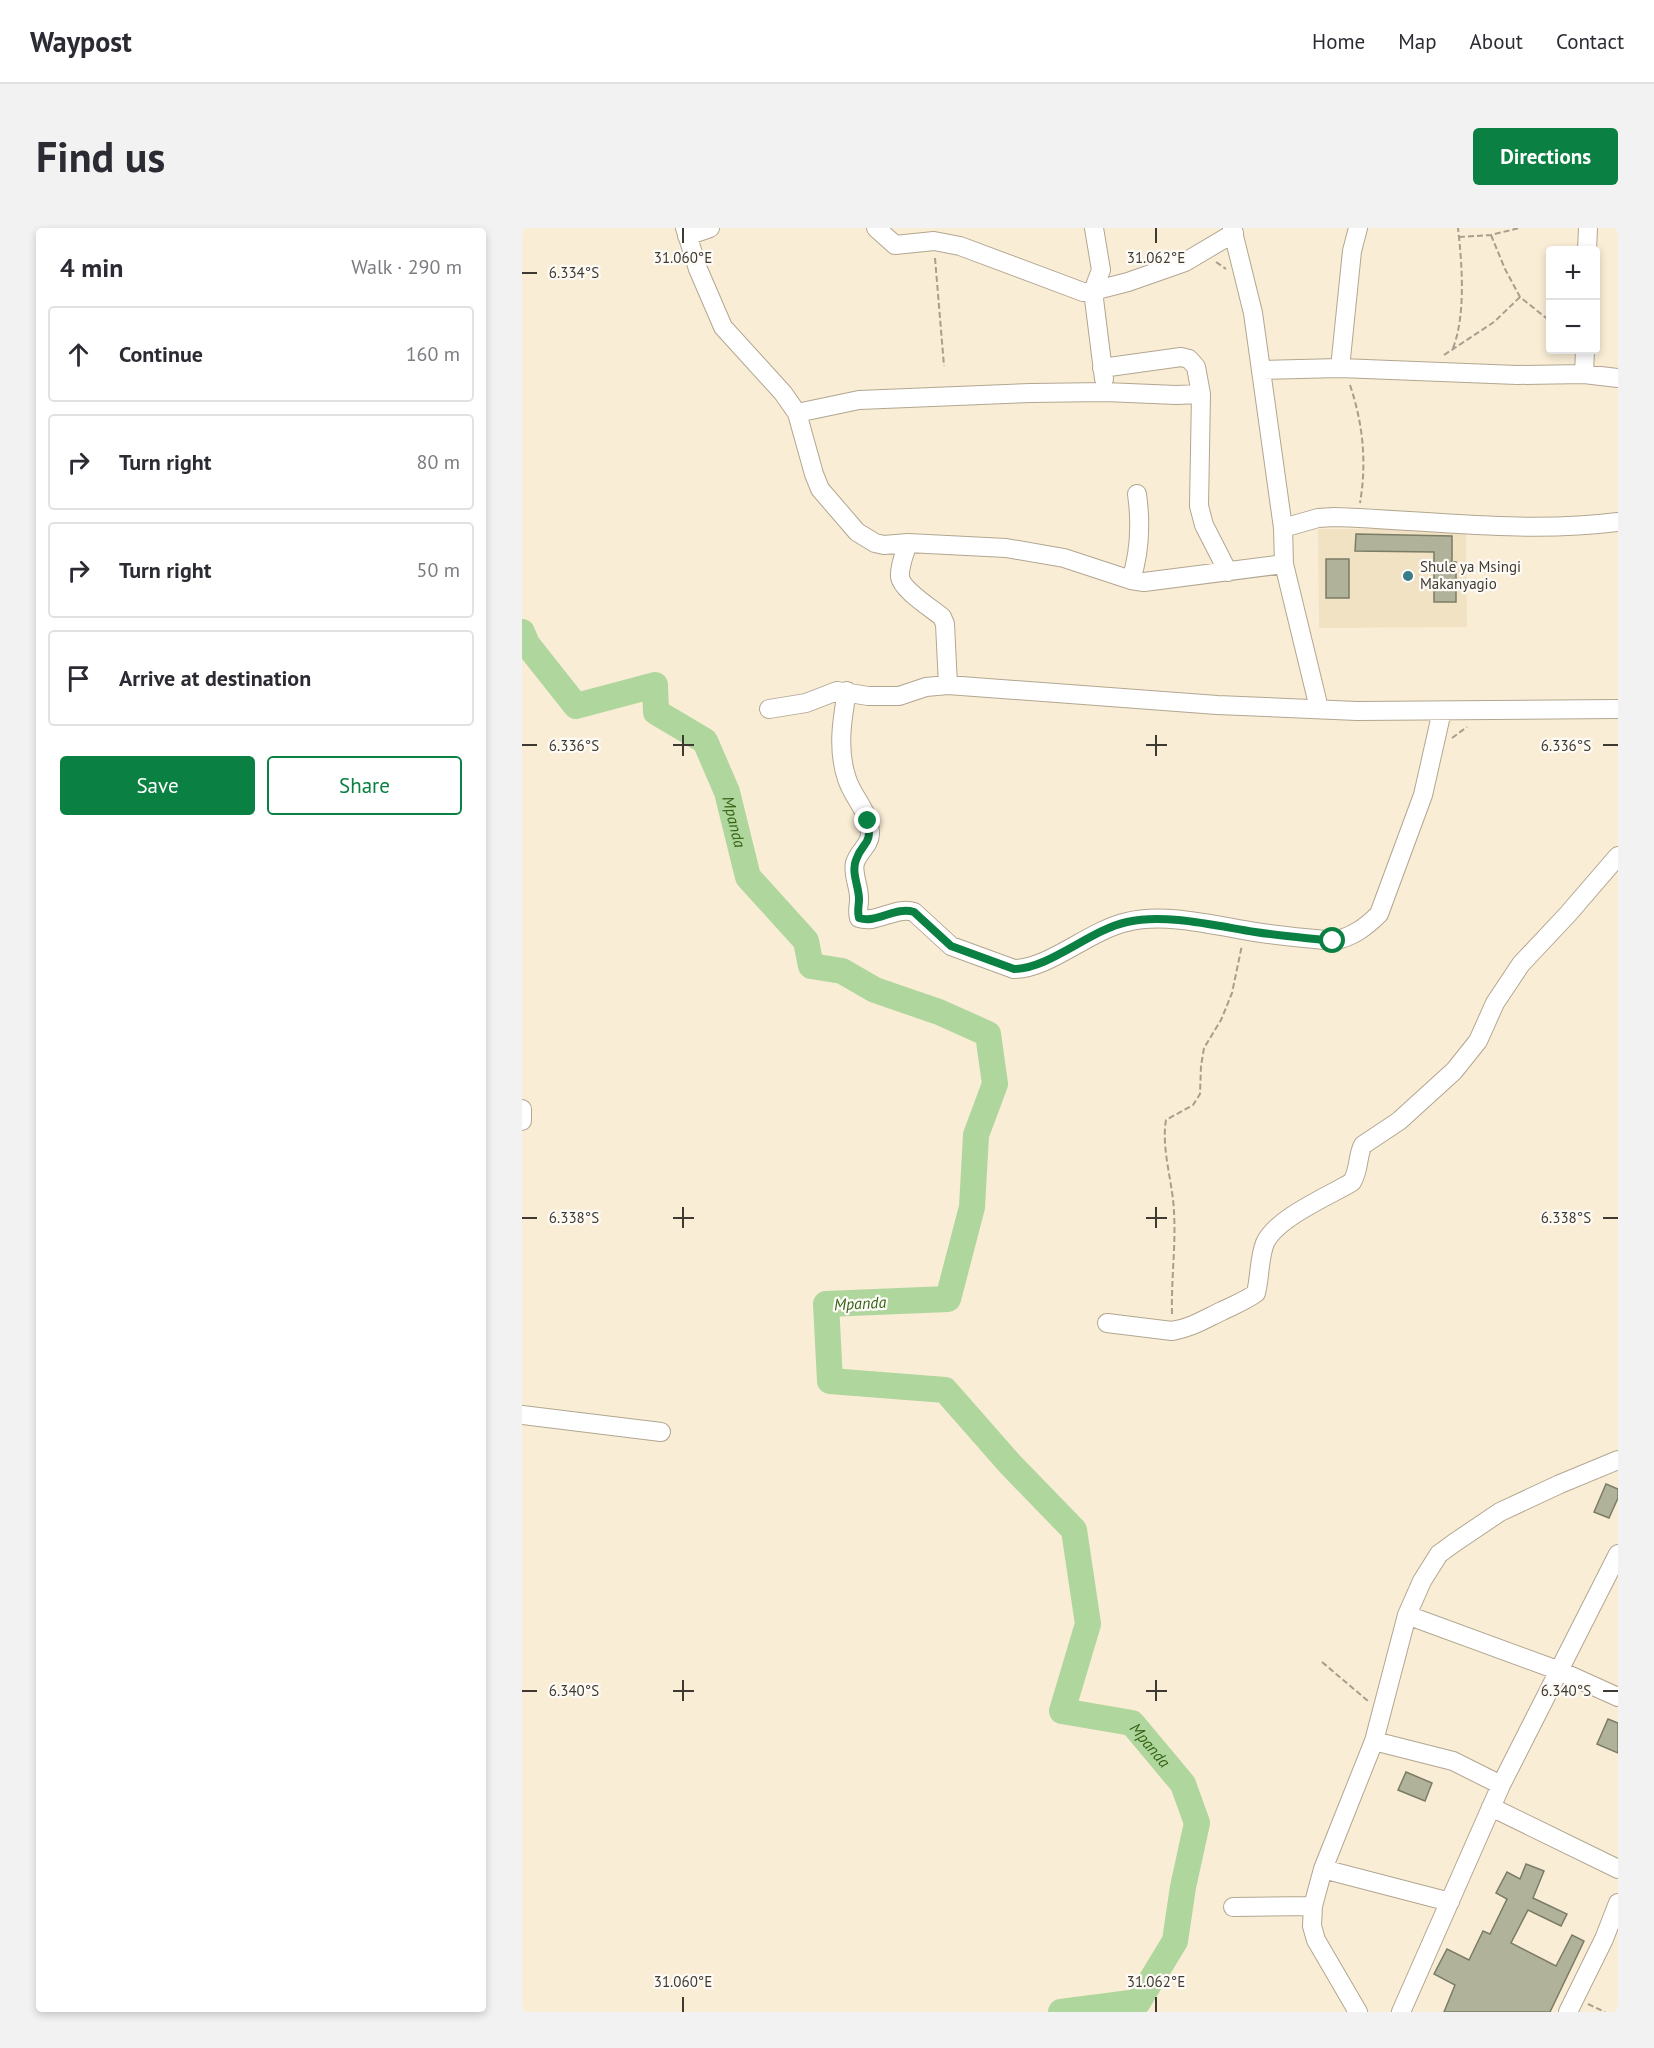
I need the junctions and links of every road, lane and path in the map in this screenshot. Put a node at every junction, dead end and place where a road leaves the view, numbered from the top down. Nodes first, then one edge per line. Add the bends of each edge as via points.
1 (710, 228) edge
2 (876, 228) edge
3 (1094, 228) edge
4 (1358, 228) edge
5 (1458, 228) edge
6 (1519, 228) edge
7 (1588, 228) edge
8 (1233, 231) edge
9 (686, 232) edge
10 (1491, 235) junction
11 (1459, 237) junction
12 (934, 240) junction
13 (1587, 246) edge
14 (1093, 291) junction
15 (1520, 297) junction
16 (1546, 317) edge
17 (1453, 348) junction
18 (1585, 354) edge
19 (944, 366) dead end
20 (1102, 368) junction
21 (1343, 368) junction
22 (1260, 370) junction
23 (1426, 371) junction
24 (1584, 374) junction
25 (1618, 378) edge
26 (1106, 392) junction
27 (1201, 394) junction
28 (797, 413) junction
29 (1137, 494) dead end
30 (1357, 518) junction
31 (1618, 522) edge
32 (1283, 528) junction
33 (908, 543) junction
34 (1284, 564) junction
35 (1228, 573) junction
36 (1131, 580) junction
37 (948, 685) junction
38 (847, 691) junction
39 (1317, 700) dead end
40 (769, 709) dead end
41 (1618, 709) edge
42 (1442, 711) junction
43 (1488, 711) junction
44 (1433, 753) junction
45 (1618, 856) edge
46 (1245, 930) junction
47 (522, 1109) edge
48 (522, 1121) edge
49 (1107, 1323) dead end
50 (1172, 1331) junction
51 (522, 1415) edge
52 (661, 1432) dead end
53 (1618, 1460) edge
54 (1618, 1554) edge
55 (1407, 1615) junction
56 (1322, 1662) dead end
57 (1560, 1671) junction
58 (1618, 1697) edge
59 (1382, 1708) junction
60 (1374, 1741) junction
61 (1501, 1785) junction
62 (1491, 1807) junction
63 (1323, 1869) junction
64 (1618, 1869) edge
65 (1450, 1902) junction
66 (1618, 1903) edge
67 (1313, 1906) junction
68 (1233, 1907) dead end
69 (1358, 2012) edge
70 (1401, 2012) edge
71 (1568, 2012) edge

1 - 9 street
2 - 12 street via 895,245
3 - 14 street via 1101,270
4 - 21 street via 1352,251
5 - 11 path
6 - 10 path
7 - 13 street
8 - 14 street via 1185,262
8 - 22 street via 1253,313
9 - 28 street via 723,327
10 - 11 path
10 - 15 path
11 - 17 path via 1460,332
12 - 14 street via 1036,273 1072,290
12 - 19 path
14 - 20 street
15 - 16 path
15 - 17 path via 1494,322
17 - 23 path
18 - 24 street
20 - 26 street
20 - 27 street via 1189,359 1196,367
21 - 22 street
21 - 23 street
21 - 30 path via 1358,409 1364,451
22 - 32 street
23 - 24 street
24 - 25 street
26 - 27 street
26 - 28 street via 859,400
27 - 35 street via 1199,506
28 - 33 street via 820,489 836,509 857,532 875,543
29 - 36 street via 1138,560
30 - 31 street via 1478,525 1585,526
30 - 32 street via 1318,518
32 - 34 street
33 - 36 street via 1006,548 1064,558
33 - 37 street via 900,579 942,617
34 - 35 street
34 - 39 street
35 - 36 street
37 - 38 street via 899,696
37 - 42 street via 1218,705
38 - 40 street
38 - 46 street via 840,735 847,779 863,808 870,835 854,867 857,913 862,920 902,910 914,912 951,946 1014,969 1049,959 1104,929 1129,921 1166,919
41 - 43 street
42 - 43 street
42 - 44 street
43 - 44 path
44 - 46 street via 1423,795 1379,914 1356,933 1333,941
45 - 50 street via 1521,963 1495,1003 1478,1041 1454,1071 1399,1121 1363,1145 1352,1182 1275,1228 1262,1253 1256,1293 1197,1324
46 - 50 path via 1232,993 1204,1048 1200,1094 1193,1105 1168,1117 1165,1124 1174,1209
47 - 48 street
49 - 50 street
51 - 52 street
53 - 55 street via 1500,1512 1439,1554
54 - 57 street
55 - 57 street
55 - 59 street
56 - 59 path
57 - 58 street
57 - 61 street
59 - 60 street
60 - 61 street via 1453,1761
60 - 63 street
61 - 62 street
62 - 64 street
62 - 65 street
63 - 65 street
63 - 67 street
65 - 70 street
66 - 71 street
67 - 68 street
67 - 69 street via 1316,1940

